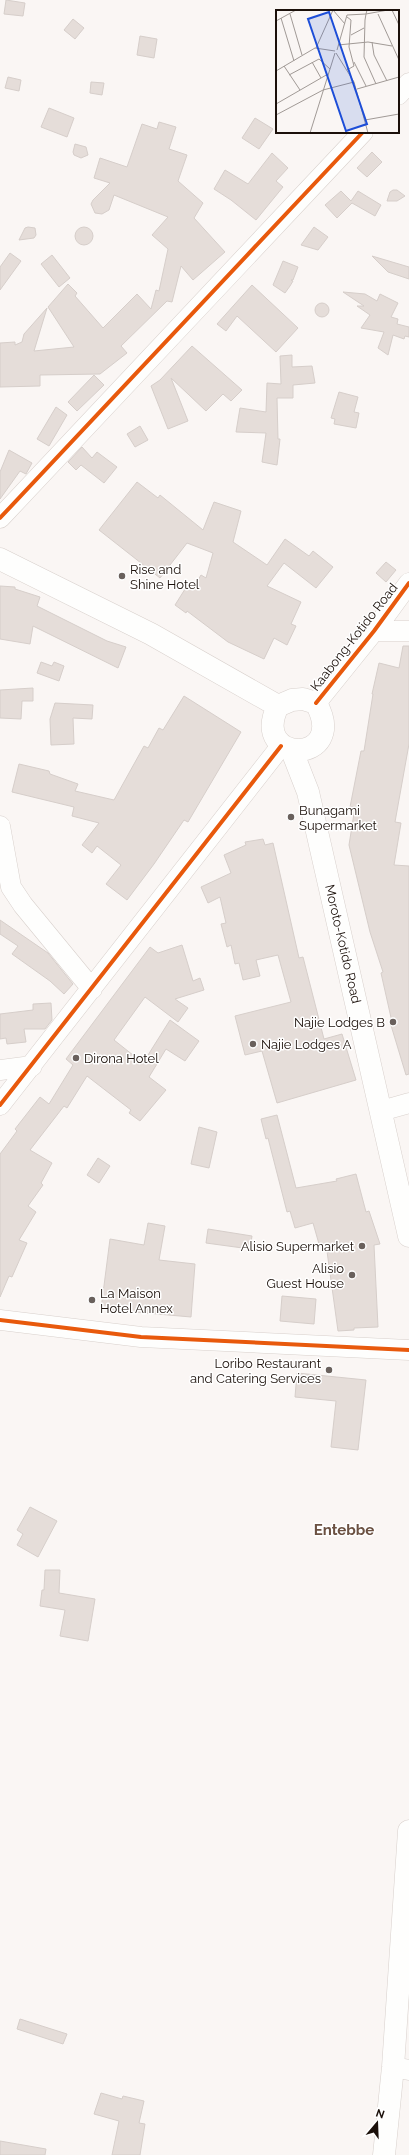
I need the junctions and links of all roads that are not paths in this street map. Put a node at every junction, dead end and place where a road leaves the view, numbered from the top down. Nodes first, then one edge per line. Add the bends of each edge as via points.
1 (409, 83) edge
2 (399, 94) edge
3 (362, 133) edge
4 (0, 518) edge
5 (0, 559) edge
6 (409, 583) edge
7 (374, 631) junction
8 (409, 631) edge
9 (316, 703) junction
10 (278, 706) junction
11 (314, 745) junction
12 (287, 748) junction
13 (308, 792) junction
14 (0, 826) edge
15 (92, 989) junction
16 (32, 1066) junction
17 (0, 1070) edge
18 (409, 1103) edge
19 (0, 1105) edge
20 (381, 1111) junction
21 (409, 1236) edge
22 (0, 1320) edge
23 (409, 1350) edge
24 (409, 1831) edge
25 (401, 2068) edge
26 (384, 2155) edge

1 - 2 street
3 - 4 street
5 - 10 main road via 151,634
6 - 7 street, Kaabong-Kotido Road
7 - 8 street
7 - 9 street, Kaabong-Kotido Road
9 - 10 main road via 292,700
9 - 11 main road via 324,725 322,736
10 - 12 main road via 271,725 274,736
11 - 12 main road via 304,751
11 - 13 main road, Moroto-Kotido Road
12 - 13 main road, Moroto-Kotido Road
12 - 15 street
13 - 20 main road, Moroto-Kotido Road
14 - 15 street via 12,887 23,905
15 - 16 street
16 - 17 street
16 - 19 street
18 - 20 street
20 - 21 main road, Moroto-Kotido Road
22 - 23 street via 141,1337
24 - 25 main road
25 - 26 main road

